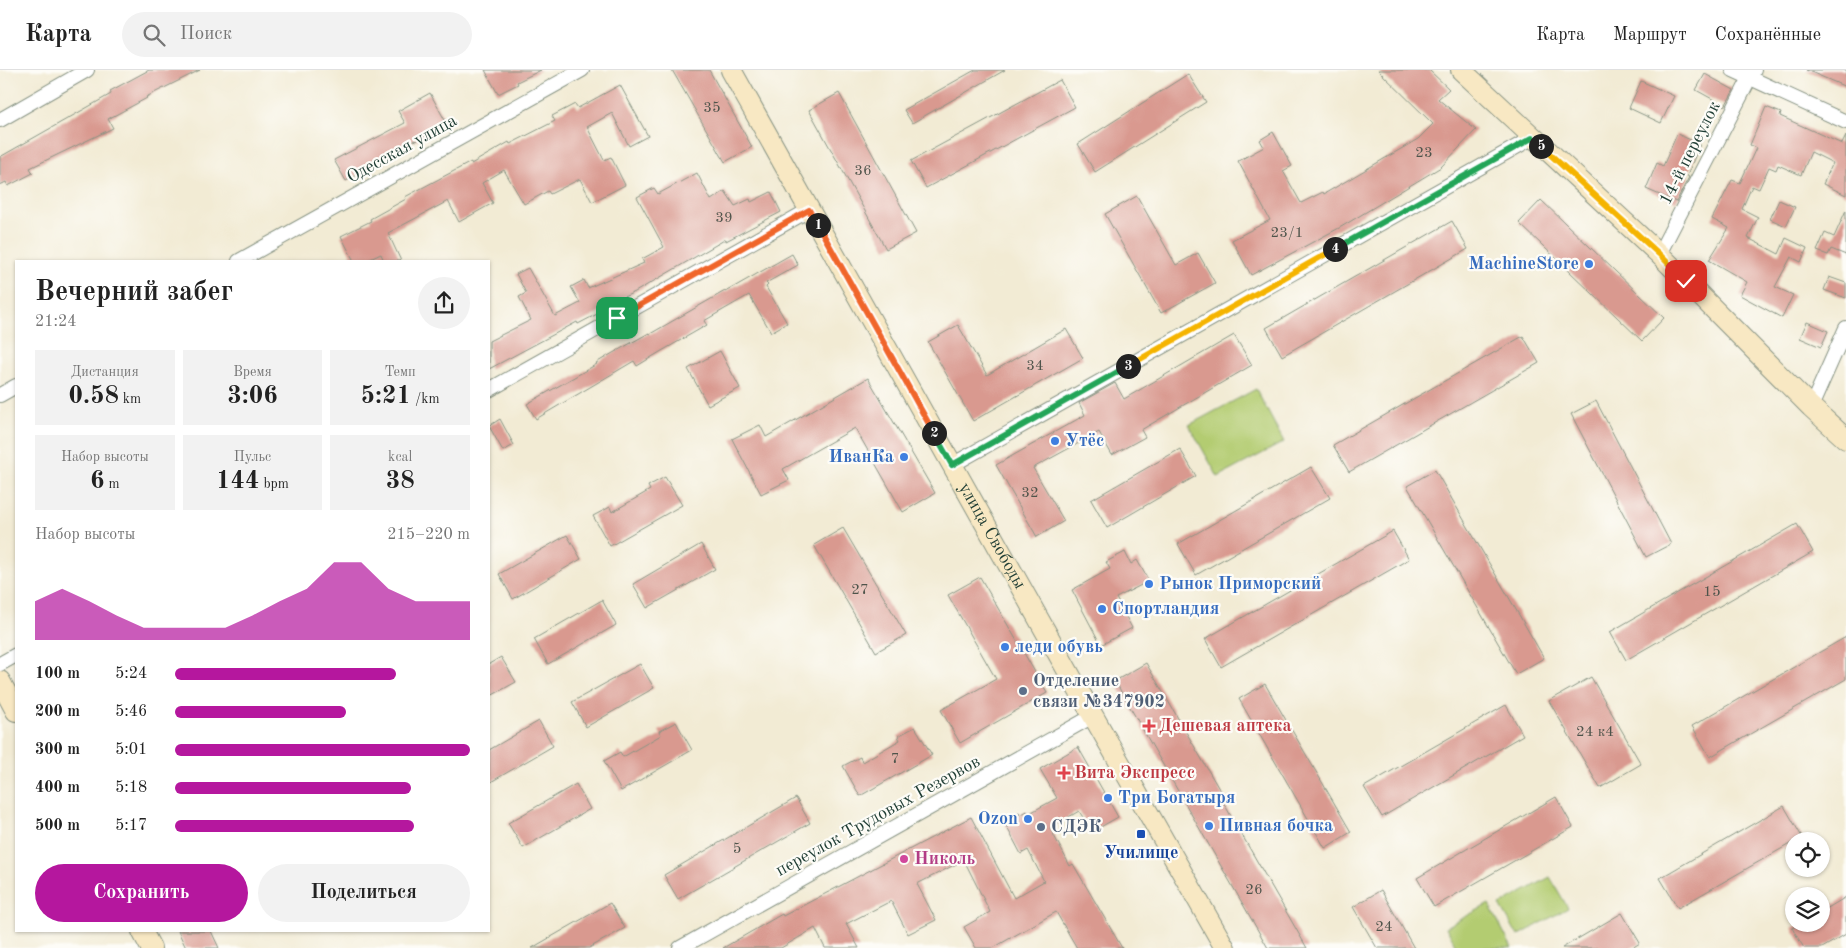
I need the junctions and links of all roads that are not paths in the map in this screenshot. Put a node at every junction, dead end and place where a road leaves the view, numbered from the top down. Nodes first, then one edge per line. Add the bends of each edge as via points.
1 (87, 70) edge
2 (582, 70) edge
3 (731, 70) edge
4 (1461, 70) edge
5 (1733, 70) edge
6 (1752, 74) edge
7 (0, 120) edge
8 (1846, 122) edge
9 (1532, 138) junction
10 (809, 210) junction
11 (1659, 254) junction
12 (241, 260) edge
13 (1846, 328) edge
14 (15, 387) edge
15 (490, 389) edge
16 (0, 395) edge
17 (1811, 407) junction
18 (1846, 439) edge
19 (952, 465) junction
20 (15, 656) edge
21 (0, 664) edge
22 (0, 681) edge
23 (15, 708) edge
24 (1093, 716) junction
25 (143, 932) edge
26 (151, 948) edge
27 (680, 948) edge
28 (1225, 948) edge

1 - 7 street
2 - 12 street, Одесская улица
3 - 10 main road, улица Свободы
4 - 9 main road
5 - 6 street
6 - 8 street
6 - 11 street, 14-й переулок
9 - 11 main road
9 - 19 street
10 - 15 street
10 - 19 main road, улица Свободы
11 - 17 main road
13 - 17 street
14 - 16 street
17 - 18 main road
19 - 24 main road, улица Свободы
20 - 21 street
22 - 23 main road
24 - 27 street, переулок Трудовых Резервов
24 - 28 main road, улица Свободы
25 - 26 main road

